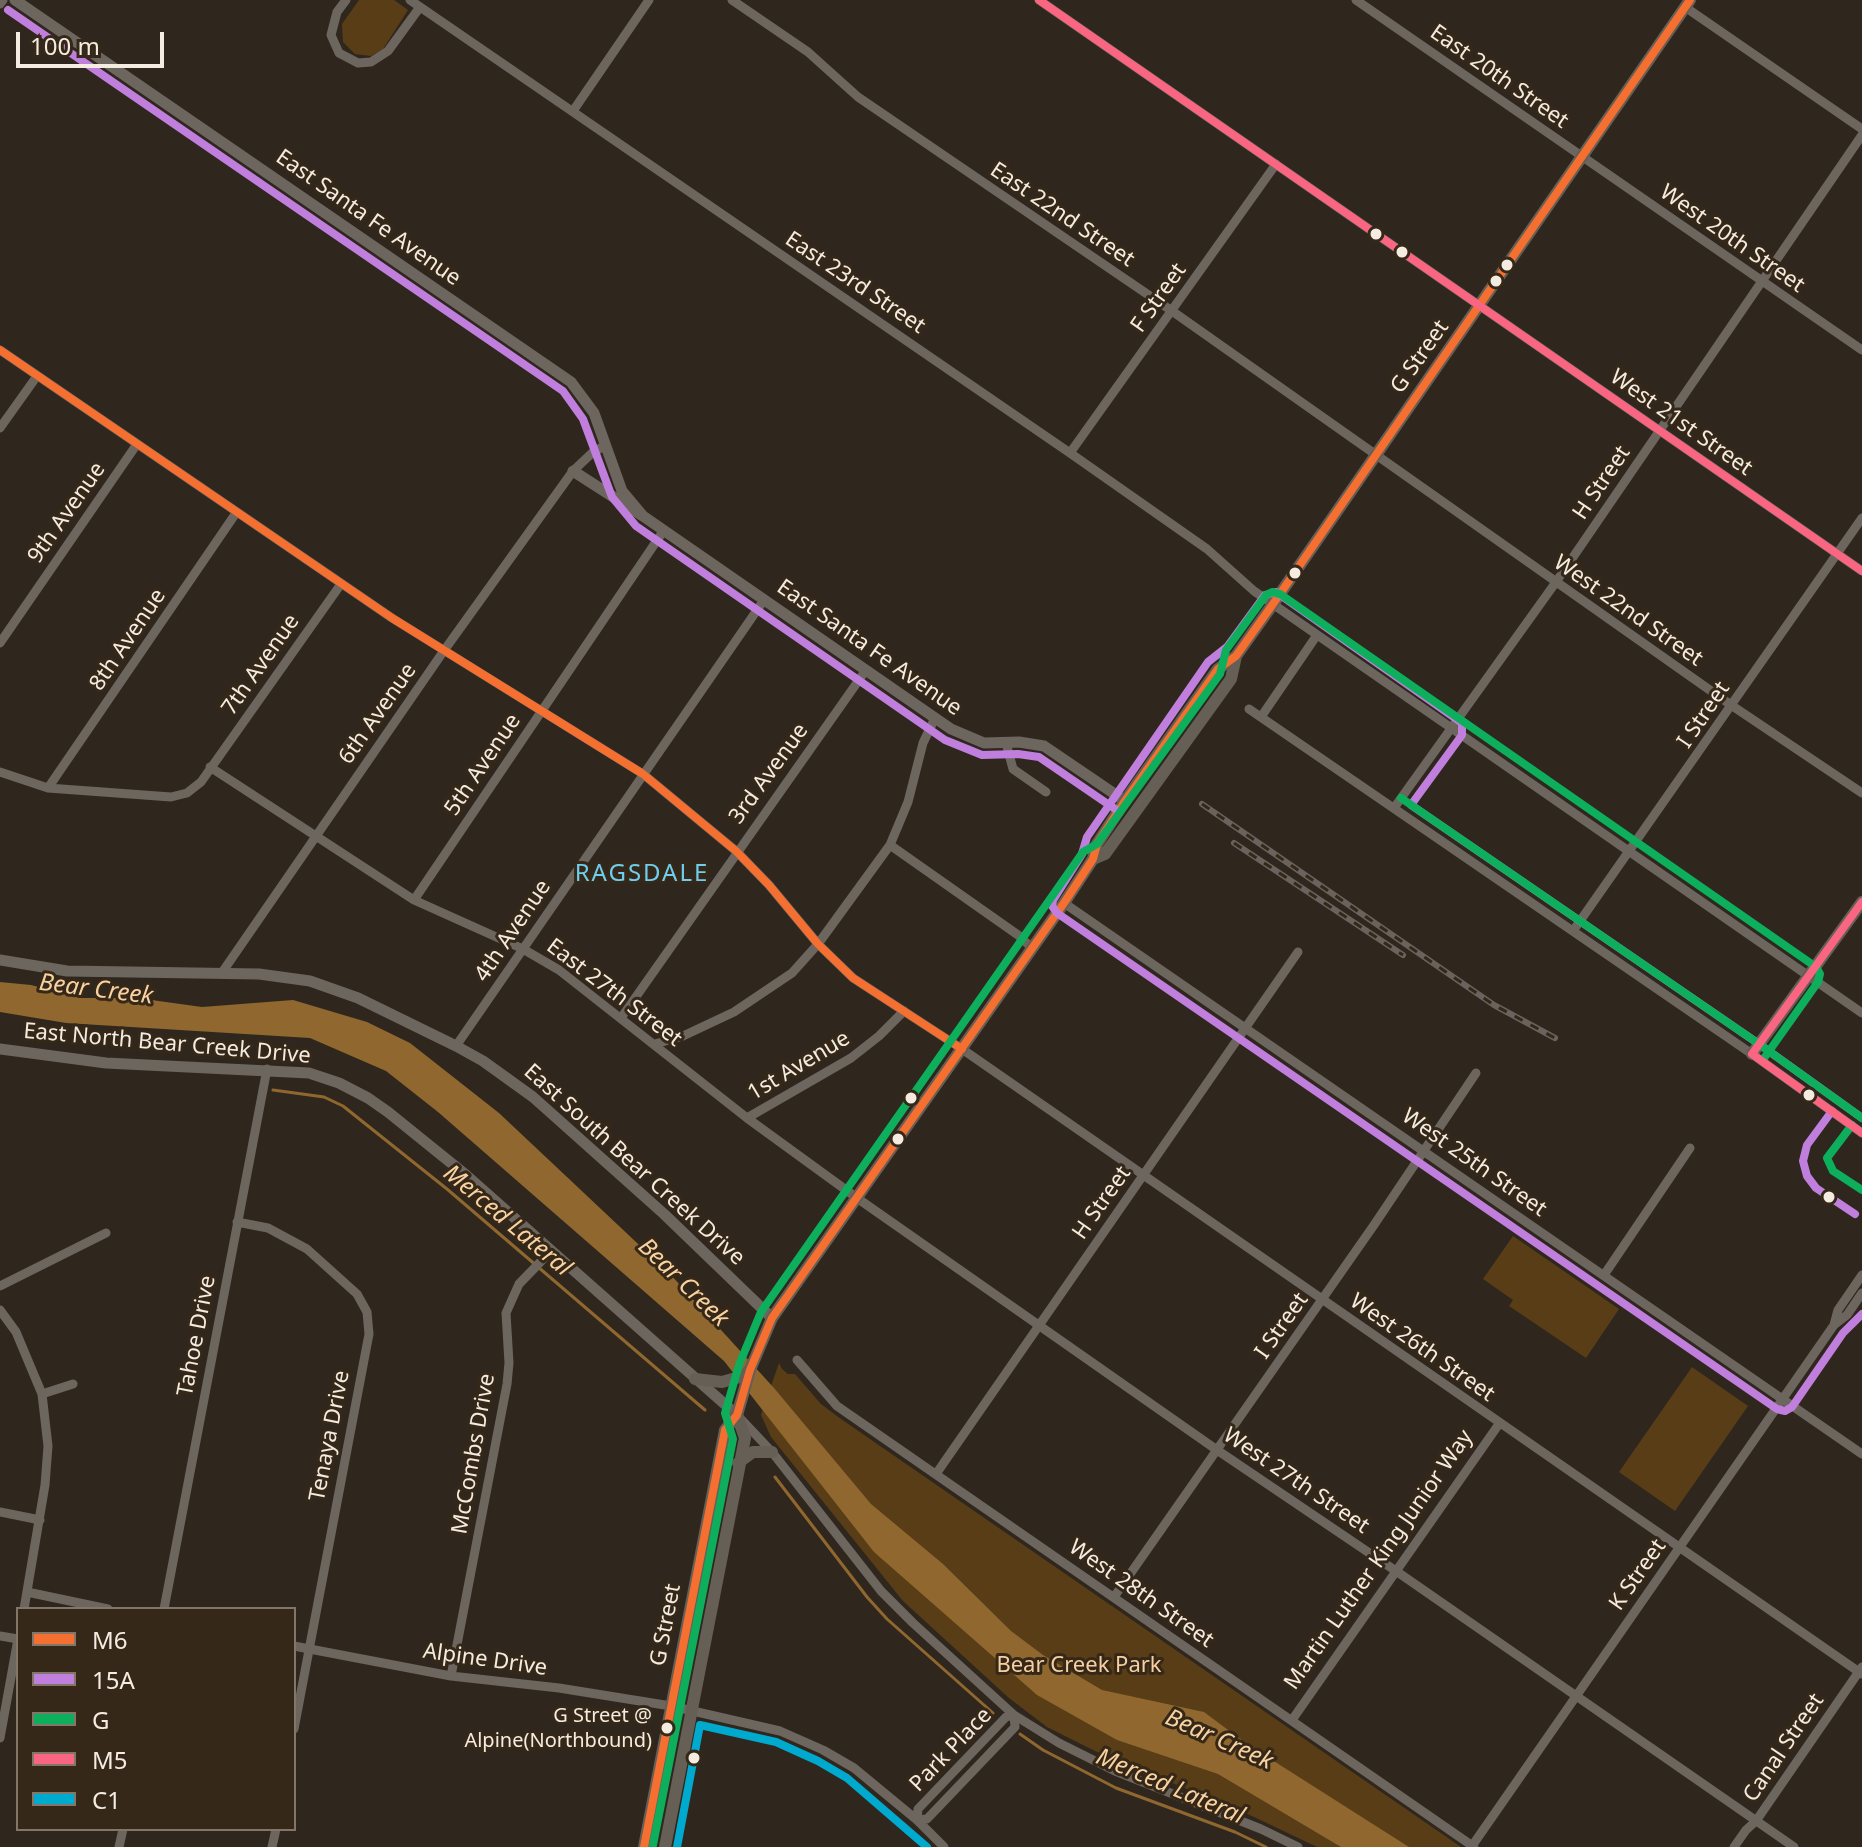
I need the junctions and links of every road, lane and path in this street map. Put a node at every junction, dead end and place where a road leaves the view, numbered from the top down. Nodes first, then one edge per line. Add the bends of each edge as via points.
1 (15, 0) edge
2 (346, 0) edge
3 (410, 0) edge
4 (649, 0) edge
5 (732, 0) edge
6 (1039, 0) edge
7 (1356, 0) edge
8 (1687, 3) edge
9 (420, 7) junction
10 (573, 111) junction
11 (1862, 132) edge
12 (1582, 156) junction
13 (1276, 164) junction
14 (1761, 281) junction
15 (1479, 306) junction
16 (1172, 311) junction
17 (0, 350) edge
18 (1862, 350) edge
19 (37, 376) junction
20 (0, 428) edge
21 (1660, 429) junction
22 (137, 444) junction
23 (604, 446) junction
24 (1070, 453) junction
25 (1376, 455) junction
26 (573, 471) junction
27 (236, 513) junction
28 (643, 516) junction
29 (1862, 518) edge
30 (664, 530) junction
31 (1837, 554) junction
32 (1862, 571) edge
33 (1556, 582) junction
34 (341, 584) junction
35 (764, 600) junction
36 (1273, 604) junction
37 (1317, 635) junction
38 (0, 643) edge
39 (443, 652) junction
40 (1236, 656) junction
41 (866, 670) junction
42 (1731, 705) junction
43 (1249, 709) dead end
44 (541, 711) junction
45 (1261, 717) junction
46 (935, 718) junction
47 (1452, 729) junction
48 (1006, 743) junction
49 (210, 767) junction
50 (0, 772) edge
51 (643, 774) junction
52 (48, 788) junction
53 (1046, 792) dead end
54 (1862, 793) edge
55 (1125, 801) junction
56 (1394, 808) junction
57 (315, 837) junction
58 (890, 845) junction
59 (736, 851) junction
60 (1629, 851) junction
61 (1093, 859) junction
62 (414, 900) junction
63 (1862, 902) edge
64 (1064, 903) junction
65 (1573, 931) junction
66 (818, 944) junction
67 (1032, 948) junction
68 (523, 949) junction
69 (1298, 952) dead end
70 (0, 960) edge
71 (221, 974) junction
72 (1808, 976) junction
73 (904, 1011) junction
74 (1862, 1013) edge
75 (621, 1018) junction
76 (1245, 1028) junction
77 (655, 1044) junction
78 (456, 1046) junction
79 (0, 1049) edge
80 (962, 1049) junction
81 (1752, 1054) junction
82 (267, 1069) junction
83 (1476, 1073) dead end
84 (747, 1118) junction
85 (1862, 1133) edge
86 (1690, 1148) dead end
87 (1424, 1150) junction
88 (1142, 1176) junction
89 (857, 1198) junction
90 (237, 1222) junction
91 (106, 1233) dead end
92 (547, 1255) junction
93 (1604, 1275) junction
94 (1862, 1275) edge
95 (0, 1286) edge
96 (1862, 1293) edge
97 (1321, 1300) junction
98 (0, 1310) edge
99 (772, 1318) junction
100 (1834, 1325) junction
101 (1038, 1326) junction
102 (797, 1360) dead end
103 (750, 1370) junction
104 (695, 1379) junction
105 (73, 1384) dead end
106 (42, 1394) junction
107 (1783, 1399) junction
108 (737, 1415) junction
109 (1499, 1424) junction
110 (1217, 1450) junction
111 (772, 1452) junction
112 (1862, 1454) edge
113 (738, 1463) junction
114 (936, 1474) junction
115 (0, 1512) edge
116 (40, 1520) junction
117 (1680, 1547) junction
118 (1396, 1571) junction
119 (27, 1592) junction
120 (1114, 1597) junction
121 (24, 1607) edge
122 (98, 1607) edge
123 (164, 1607) edge
124 (296, 1646) edge
125 (309, 1649) junction
126 (16, 1650) edge
127 (1861, 1671) edge
128 (451, 1676) junction
129 (1576, 1695) junction
130 (671, 1706) junction
131 (691, 1710) junction
132 (1014, 1715) junction
133 (296, 1718) edge
134 (1292, 1720) junction
135 (992, 1732) junction
136 (0, 1738) edge
137 (1002, 1741) junction
138 (972, 1753) junction
139 (983, 1761) junction
140 (917, 1820) junction
141 (1756, 1821) junction
142 (1473, 1846) edge
143 (644, 1847) edge
144 (665, 1847) edge
145 (944, 1847) edge
146 (1298, 1847) edge
147 (1734, 1847) edge
148 (1794, 1847) edge

1 - 23 street, East Santa Fe Avenue via 571,382 594,413
2 - 9 street via 331,35 339,53 358,63 388,51
3 - 9 street, East 23rd Street
4 - 10 street
5 - 16 street, East 22nd Street via 808,52 858,97
6 - 13 street, West 21st Street
7 - 12 street, East 20th Street
8 - 11 street
8 - 12 main road, G Street
9 - 10 street, East 23rd Street
10 - 24 street, East 23rd Street
11 - 14 street, H Street
12 - 14 street, West 20th Street
12 - 15 main road, G Street
13 - 15 street, West 21st Street
13 - 16 street, F Street
14 - 18 street, West 20th Street
14 - 21 street, H Street
15 - 21 street, West 21st Street
15 - 25 main road, G Street
16 - 24 street, F Street
16 - 25 street, East 22nd Street
17 - 19 street, West 26th Street
19 - 20 street
19 - 22 street, West 26th Street
21 - 31 street, West 21st Street
21 - 33 street, H Street
22 - 27 street, West 26th Street
22 - 38 street, 9th Avenue
23 - 26 street, 6th Avenue
23 - 28 street, East Santa Fe Avenue via 622,491
24 - 36 street, East 23rd Street via 1207,549
25 - 33 street, West 22nd Street
25 - 36 main road, G Street
26 - 28 street, East Santa Fe Avenue
26 - 39 street, 6th Avenue
27 - 34 street, West 26th Street
27 - 52 street, 8th Avenue
28 - 30 street, East Santa Fe Avenue
29 - 31 street, I Street
30 - 35 street, East Santa Fe Avenue
30 - 44 street, 5th Avenue
31 - 32 street, West 21st Street
31 - 42 street, I Street
33 - 42 street, West 22nd Street
33 - 47 street, H Street
34 - 39 street, West 26th Street
34 - 49 street, 7th Avenue
35 - 41 street, East Santa Fe Avenue
35 - 51 street, 4th Avenue
36 - 37 street, East 23rd Street
36 - 40 main road, G Street
37 - 45 street
37 - 47 street, East 23rd Street
39 - 44 street, West 26th Street
39 - 57 street, 6th Avenue
40 - 55 main road, G Street via 1218,669
40 - 61 main road, G Street via 1231,679 1105,854
41 - 46 street, East Santa Fe Avenue
41 - 59 street, 3rd Avenue
42 - 54 street, West 22nd Street
42 - 60 street, I Street
43 - 45 street
44 - 51 street, West 26th Street
44 - 62 street, 5th Avenue
45 - 56 street
46 - 48 street, East Santa Fe Avenue via 969,739
46 - 58 street
47 - 56 street, H Street
47 - 60 street, East 23rd Street
48 - 53 street via 1013,769
48 - 55 street, East Santa Fe Avenue via 1049,749
49 - 52 street, 7th Avenue via 187,793 171,797
49 - 57 street, East 27th Street
50 - 52 street, 7th Avenue
51 - 59 street, West 26th Street
51 - 68 street, 4th Avenue
55 - 61 main road, G Street
56 - 65 street
57 - 62 street, East 27th Street
57 - 71 street, 6th Avenue
58 - 66 street
58 - 67 street
59 - 66 street, West 26th Street
59 - 75 street, 3rd Avenue
60 - 65 street, I Street
60 - 72 street, East 23rd Street
61 - 64 main road, G Street
62 - 68 street, East 27th Street
63 - 72 main road
64 - 67 main road, G Street
64 - 76 street, West 25th Street
65 - 81 street
66 - 73 street, West 26th Street via 853,978
66 - 77 street via 792,973 734,1012
67 - 80 main road, G Street
68 - 75 street, East 27th Street
68 - 78 street, 4th Avenue
69 - 76 street, H Street
70 - 71 street, East South Bear Creek Drive via 67,971
71 - 78 street, East South Bear Creek Drive via 259,974 329,987
72 - 74 street, East 23rd Street
72 - 81 main road
73 - 80 street, West 26th Street
73 - 84 street, 1st Avenue via 851,1058
75 - 77 street, East 27th Street
76 - 87 street, West 25th Street
76 - 88 street, H Street
77 - 84 street, East 27th Street
78 - 99 street, East South Bear Creek Drive via 533,1097
79 - 82 street, East North Bear Creek Drive via 106,1063
80 - 88 street, West 26th Street
80 - 89 main road, G Street
81 - 85 street
82 - 90 street, Tahoe Drive
82 - 92 street, East North Bear Creek Drive via 309,1073 368,1098 466,1175
83 - 87 street, I Street
84 - 89 street, East 27th Street
86 - 93 street
87 - 93 street, West 25th Street
87 - 97 street, I Street
88 - 97 street, West 26th Street
88 - 101 street, H Street
89 - 99 main road, G Street
89 - 101 street, West 27th Street
90 - 123 street, Tahoe Drive
90 - 125 street, Tenaya Drive via 268,1228 307,1249 357,1294 367,1312 369,1334
91 - 95 street
92 - 104 street, East North Bear Creek Drive
92 - 128 street, McCombs Drive via 519,1284 506,1313 507,1384
93 - 107 street, West 25th Street
94 - 100 street, K Street
96 - 100 street, K Street
97 - 109 street, West 26th Street
97 - 110 street, I Street
98 - 106 street via 16,1332
99 - 103 main road, G Street
100 - 107 street, K Street
101 - 110 street, West 27th Street
101 - 114 street, H Street
102 - 114 street, West 28th Street via 828,1399
103 - 104 main road via 723,1381
103 - 108 main road, G Street
104 - 108 street, East North Bear Creek Drive
105 - 106 street
106 - 116 street via 48,1446
107 - 112 street, West 25th Street
107 - 117 street, K Street
108 - 111 street
108 - 113 main road, G Street via 745,1438
108 - 130 main road, G Street via 725,1430
109 - 117 street, West 26th Street
109 - 118 street, Martin Luther King Junior Way
110 - 118 street, West 27th Street
110 - 120 street, I Street
111 - 113 main road via 753,1452
111 - 132 street via 881,1591
113 - 131 main road, G Street
114 - 120 street, West 28th Street
115 - 116 street
116 - 119 street
117 - 127 street, West 26th Street
117 - 129 street, K Street
118 - 129 street, West 27th Street
118 - 134 street, Martin Luther King Junior Way
119 - 121 street
119 - 122 street
120 - 134 street, West 28th Street
124 - 125 street, Alpine Drive
125 - 128 street, Alpine Drive
125 - 133 street, Tenaya Drive
126 - 136 street
127 - 141 street, Canal Street
128 - 130 street, Alpine Drive
129 - 141 street, West 27th Street
129 - 142 street, K Street
130 - 131 street, Alpine Drive
130 - 143 main road, G Street
131 - 140 street, Alpine Drive via 780,1731 823,1750 854,1768
131 - 144 main road, G Street
132 - 135 street, Park Place
132 - 137 street, Park Place via 1015,1727
132 - 146 street via 1115,1771
134 - 142 street, West 28th Street
135 - 137 street
135 - 138 street, Park Place
137 - 139 street, Park Place
138 - 139 street
138 - 140 street, Park Place via 918,1809
139 - 140 street, Park Place via 927,1819
140 - 145 street, Alpine Drive
141 - 147 street, Canal Street
141 - 148 street, West 27th Street

